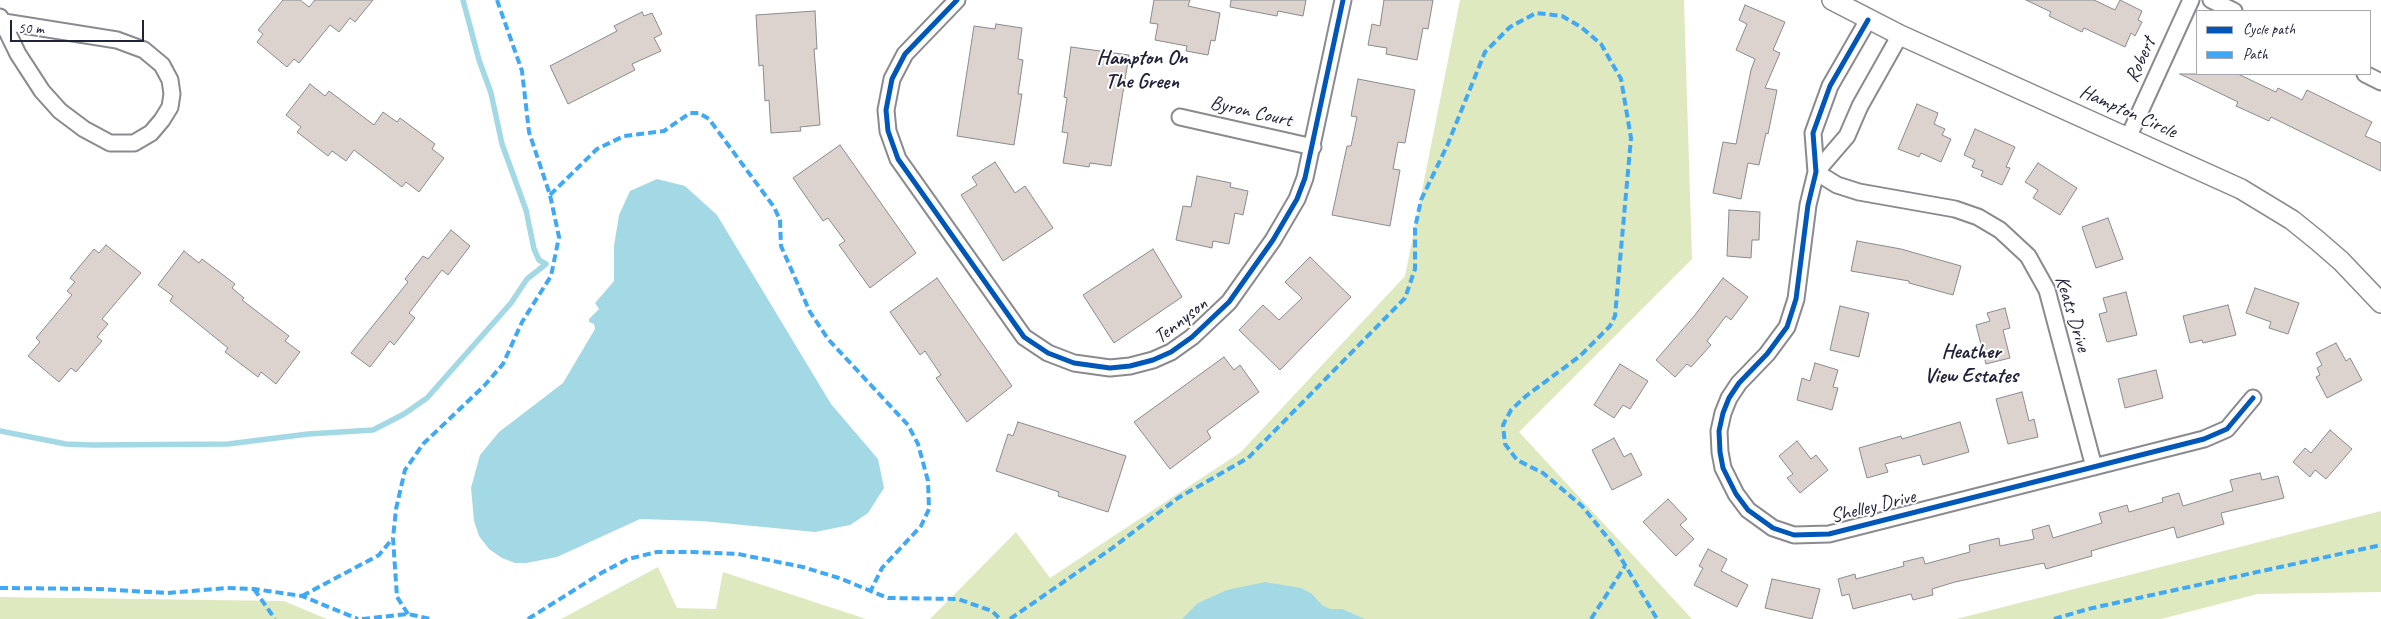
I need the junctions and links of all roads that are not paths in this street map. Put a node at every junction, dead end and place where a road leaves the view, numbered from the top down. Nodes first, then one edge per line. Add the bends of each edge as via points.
1 (956, 0) edge
2 (1343, 0) edge
3 (1832, 0) edge
4 (2191, 0) edge
5 (2211, 0) edge
6 (2232, 10) edge
7 (2, 19) edge
8 (1868, 20) junction
9 (1900, 35) junction
10 (2366, 75) edge
11 (2381, 82) edge
12 (1180, 117) dead end
13 (2128, 138) junction
14 (1313, 147) junction
15 (1816, 172) junction
16 (2381, 303) edge
17 (2253, 398) dead end
18 (2094, 467) junction

1 - 14 street, Tennyson via 897,66 887,95 888,131 898,159 909,176 1016,328 1048,353 1090,366 1130,366 1171,352 1192,337 1229,302 1273,240 1297,199
2 - 14 street, Tennyson
3 - 8 street, Hampton Circle
4 - 13 street, Robert
5 - 6 street
7 - 7 street via 18,54 42,91 60,111 110,144 134,143 151,133 170,107 170,80 162,65 144,50 117,40
8 - 9 street, Hampton Circle
8 - 15 street, Shelley Drive via 1830,86 1812,133
9 - 13 street, Hampton Circle
9 - 15 street, Shelley Drive via 1847,136
10 - 11 street
12 - 14 street, Byron Court
13 - 16 street, Hampton Circle via 2265,203 2318,241
15 - 18 street, Keats Drive via 1859,192 1978,217 2000,230 2028,256 2047,290
15 - 18 street, Shelley Drive via 1808,205 1796,299 1787,327 1767,354 1738,383 1729,398 1720,431 1723,468 1748,510 1773,528 1794,535 1830,534
17 - 18 street, Shelley Drive via 2227,429 2204,439

